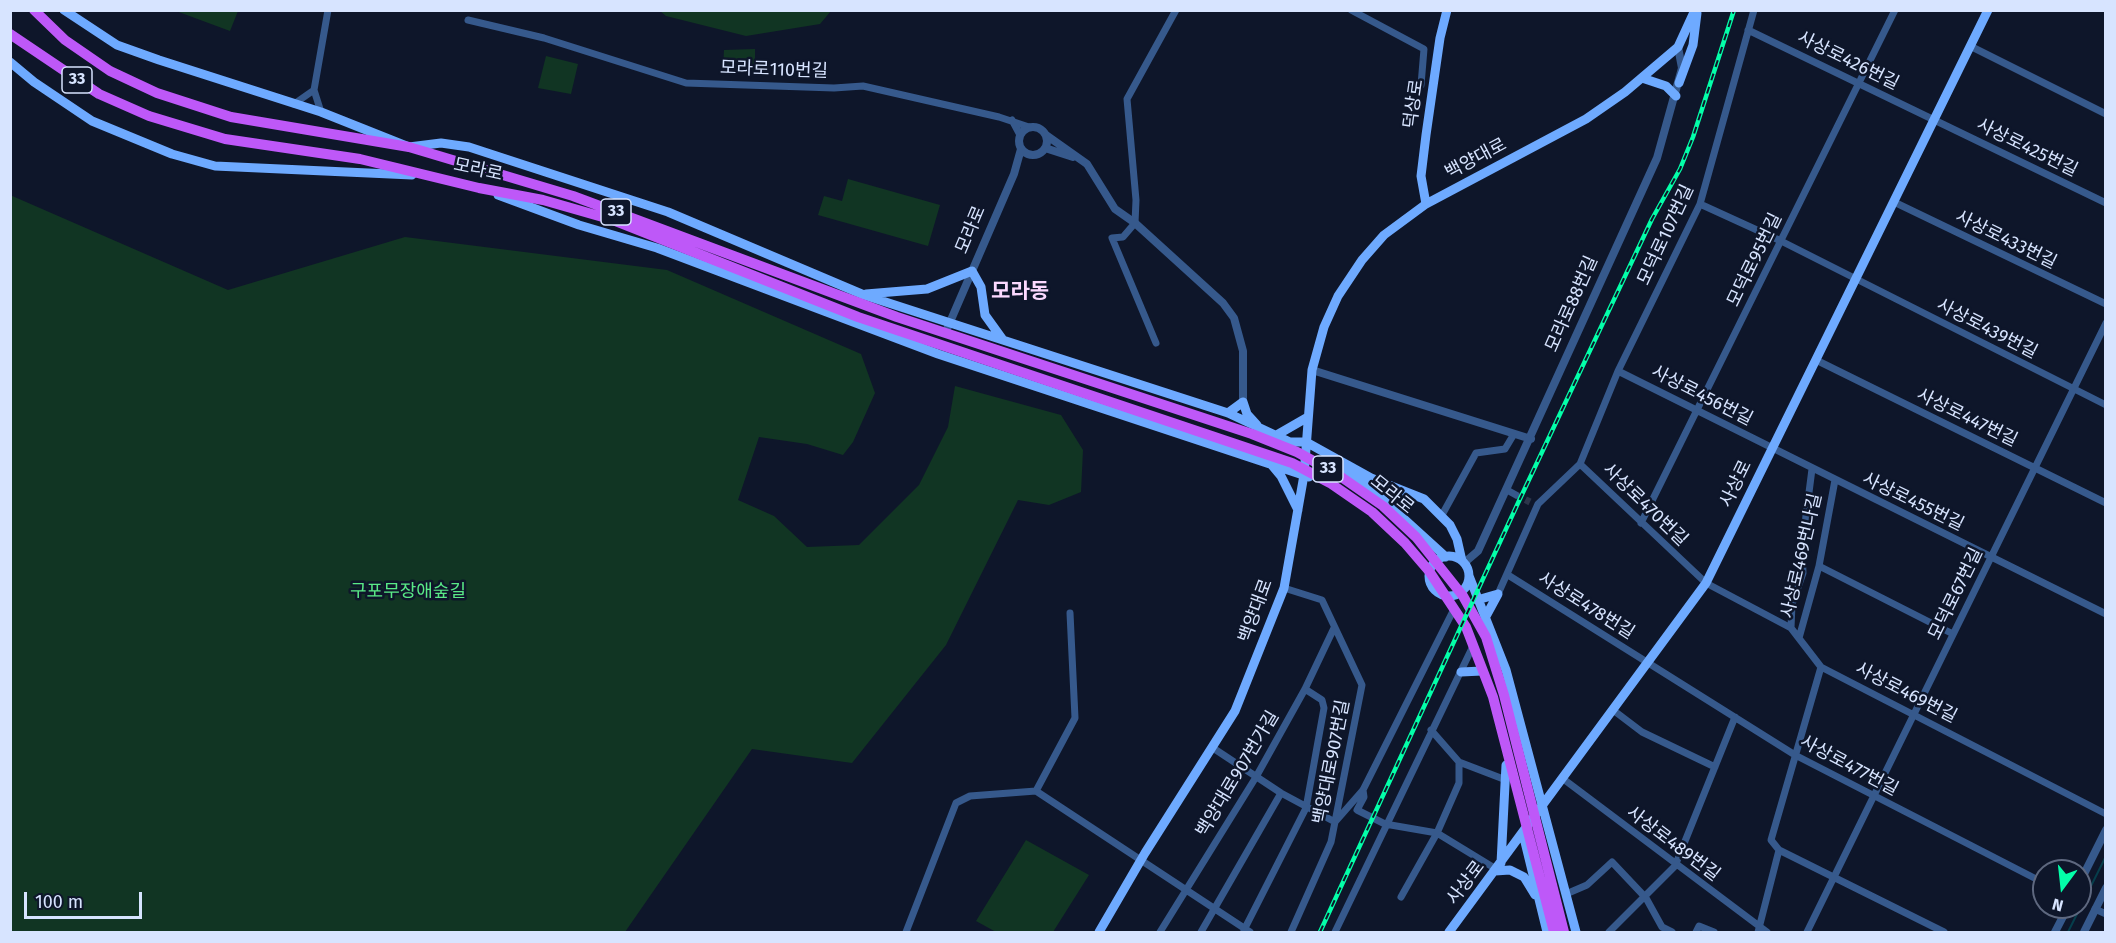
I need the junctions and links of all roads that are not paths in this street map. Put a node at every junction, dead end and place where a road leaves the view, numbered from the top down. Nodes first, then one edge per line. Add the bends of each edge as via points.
1 (34, 10) edge
2 (64, 10) edge
3 (328, 10) edge
4 (1176, 10) edge
5 (1351, 10) edge
6 (1447, 10) edge
7 (1696, 10) edge
8 (1754, 10) edge
9 (1895, 10) edge
10 (1988, 10) edge
11 (468, 20) dead end
12 (1749, 30) junction
13 (10, 34) edge
14 (1970, 46) junction
15 (1678, 47) junction
16 (10, 62) edge
17 (1642, 78) junction
18 (1679, 83) junction
19 (1859, 83) junction
20 (1421, 85) dead end
21 (314, 90) junction
22 (1676, 96) junction
23 (294, 104) junction
24 (321, 112) junction
25 (2106, 114) edge
26 (1935, 119) junction
27 (1012, 120) junction
28 (1029, 127) junction
29 (1020, 135) junction
30 (1046, 135) junction
31 (409, 147) junction
32 (1045, 148) junction
33 (1021, 149) junction
34 (1031, 155) junction
35 (1087, 164) junction
36 (1014, 174) junction
37 (432, 176) junction
38 (479, 188) junction
39 (1894, 202) junction
40 (2106, 203) edge
41 (1426, 204) junction
42 (1700, 204) junction
43 (1135, 223) junction
44 (1781, 241) junction
45 (972, 271) junction
46 (1856, 279) junction
47 (864, 295) junction
48 (2106, 304) edge
49 (950, 322) junction
50 (2106, 322) edge
51 (1004, 340) junction
52 (1156, 343) dead end
53 (938, 354) junction
54 (1816, 360) junction
55 (1312, 370) junction
56 (1618, 371) junction
57 (2073, 389) junction
58 (1190, 402) junction
59 (1243, 402) junction
60 (2106, 405) edge
61 (1697, 410) junction
62 (1228, 413) junction
63 (1308, 417) junction
64 (1262, 430) junction
65 (1514, 434) junction
66 (1188, 436) junction
67 (1275, 436) junction
68 (1530, 439) junction
69 (1306, 447) junction
70 (1772, 449) junction
71 (1271, 464) junction
72 (1580, 464) junction
73 (2035, 468) junction
74 (1812, 469) junction
75 (1304, 475) junction
76 (1835, 480) junction
77 (1507, 490) junction
78 (1516, 495) tunnel mouth
79 (1530, 502) tunnel mouth
80 (2106, 503) edge
81 (1538, 504) junction
82 (1298, 510) junction
83 (1442, 515) junction
84 (1641, 523) junction
85 (1446, 557) junction
86 (1991, 557) junction
87 (1463, 562) junction
88 (1819, 566) junction
89 (1429, 575) junction
90 (1508, 575) junction
91 (1469, 576) junction
92 (1706, 584) junction
93 (1284, 588) junction
94 (1498, 594) junction
95 (1448, 596) junction
96 (1477, 600) junction
97 (1454, 609) junction
98 (1070, 613) dead end
99 (2106, 614) edge
100 (1485, 618) junction
101 (1334, 627) junction
102 (1791, 628) junction
103 (1953, 634) junction
104 (1799, 638) junction
105 (1473, 646) junction
106 (1648, 662) junction
107 (1821, 667) junction
108 (1482, 670) junction
109 (1461, 672) junction
110 (1305, 689) junction
111 (1613, 710) junction
112 (1914, 714) junction
113 (1735, 717) junction
114 (1431, 730) junction
115 (1213, 748) junction
116 (1795, 755) junction
117 (1459, 762) junction
118 (1506, 765) junction
119 (1715, 767) junction
120 (1256, 777) junction
121 (1562, 778) junction
122 (1506, 780) junction
123 (1537, 784) junction
124 (1555, 788) junction
125 (1363, 790) junction
126 (1036, 791) junction
127 (1281, 793) junction
128 (1873, 797) junction
129 (1543, 806) junction
130 (1306, 808) junction
131 (2106, 814) edge
132 (1335, 822) junction
133 (1389, 825) junction
134 (2106, 830) edge
135 (1523, 832) junction
136 (1437, 833) junction
137 (1779, 850) junction
138 (1141, 859) junction
139 (2092, 859) edge
140 (1675, 866) junction
141 (1497, 868) junction
142 (2032, 877) edge
143 (1834, 878) junction
144 (2106, 888) edge
145 (1186, 889) junction
146 (1566, 894) junction
147 (1401, 897) dead end
148 (1646, 898) junction
149 (1539, 900) junction
150 (1215, 908) junction
151 (2095, 909) junction
152 (2106, 914) edge
153 (2062, 919) edge
154 (1246, 931) edge
155 (1762, 931) edge
156 (906, 933) edge
157 (1098, 933) edge
158 (1160, 933) edge
159 (1201, 933) edge
160 (1291, 933) edge
161 (1335, 933) edge
162 (1449, 933) edge
163 (1547, 933) edge
164 (1554, 933) edge
165 (1564, 933) edge
166 (1576, 933) edge
167 (1609, 933) edge
168 (1671, 933) edge
169 (1696, 933) edge
170 (1714, 933) edge
171 (1807, 933) edge
172 (1944, 933) edge
173 (2055, 933) edge
174 (2084, 933) edge

1 - 31 highway, 모라로 / 33 via 65,40 110,71 157,93 231,117
2 - 23 main road via 117,45
3 - 21 street
4 - 43 street via 1128,99
5 - 20 street, 덕상로 via 1424,50
6 - 41 main road, 덕상로 via 1421,176
7 - 15 main road, 백양대로
7 - 18 main road via 1693,45
8 - 12 street, 모덕로107번길
9 - 19 street, 모덕로95번길
10 - 14 main road, 사상로
11 - 27 street, 모라로110번길 via 539,37 686,83 862,87
12 - 19 street, 사상로426번길
12 - 42 street, 모덕로107번길
13 - 37 highway, 모라로 / 33 via 99,94 149,116 225,139 360,159
14 - 25 street
14 - 26 main road, 사상로
15 - 17 main road, 백양대로
15 - 18 street, 모라로88번길 via 1682,68
16 - 37 main road via 92,121 172,154 215,166
17 - 22 main road via 1666,86
17 - 41 main road, 백양대로 via 1586,119
18 - 22 street, 모라로88번길
19 - 26 street, 사상로426번길
19 - 44 street, 모덕로95번길
21 - 23 street
21 - 24 street
22 - 68 street, 모라로88번길 via 1657,158
23 - 24 main road
24 - 31 main road
26 - 39 main road, 사상로
26 - 40 street, 사상로425번길
27 - 28 street, 모라로110번길
27 - 29 street
28 - 29 street
28 - 30 street, 모라로110번길
29 - 33 street
30 - 32 street
30 - 35 street, 모라로110번길
31 - 47 main road, 모라로 via 441,143 516,161 668,212
31 - 165 highway, 모라로 / 33 via 573,196 820,289 1252,434 1307,458 1383,506 1438,562 1486,637
32 - 34 street
32 - 35 street
33 - 34 street
33 - 36 street, 모라로
34 - 36 street, 모라로
35 - 43 street, 모라로110번길 via 1115,209
36 - 45 street, 모라로
37 - 38 highway, 모라로 / 33
38 - 53 main road, 모라로 via 579,225 657,248
38 - 164 highway, 모라로 / 33 via 543,200 613,220 928,341 1292,463 1372,512 1429,570 1477,651 1493,697
39 - 46 main road, 사상로
39 - 48 street, 사상로433번길
41 - 55 main road, 백양대로 via 1384,235 1362,260 1338,296
42 - 44 street, 사상로439번길
42 - 56 street, 모덕로107번길
43 - 52 street via 1124,237 1112,238
43 - 59 street, 모라로110번길 via 1234,318 1243,351
44 - 46 street, 사상로439번길
44 - 61 street, 모덕로95번길
45 - 47 main road via 927,289
45 - 49 street, 모라로
45 - 51 main road via 981,287 985,315
46 - 54 main road, 사상로
46 - 57 street, 사상로439번길
47 - 49 main road, 모라로
49 - 51 main road, 모라로
49 - 53 street, 모라로
50 - 57 street, 모덕로67번길
51 - 58 main road, 모라로
53 - 66 main road, 모라로
54 - 70 main road, 사상로
54 - 73 street, 사상로447번길
55 - 63 main road, 백양대로
55 - 65 street
56 - 61 street, 사상로456번길
56 - 72 street, 모덕로107번길
57 - 60 street, 사상로439번길
57 - 73 street, 모덕로67번길
58 - 62 main road, 모라로
58 - 66 main road via 1185,402 1177,414
59 - 62 main road
59 - 64 main road via 1247,414
61 - 70 street, 사상로456번길
61 - 84 street, 모덕로95번길
62 - 64 main road, 모라로
63 - 67 main road
63 - 69 main road, 백양대로
64 - 67 main road, 모라로
65 - 68 street
65 - 83 street via 1505,449 1476,453
66 - 71 main road, 모라로
67 - 69 main road, 모라로
68 - 77 street, 모라로88번길
69 - 75 main road, 백양대로
69 - 83 main road, 모라로 via 1424,499
69 - 85 main road, 모라로 via 1369,487
70 - 74 street, 사상로455번길
70 - 92 main road, 사상로
71 - 75 main road, 모라로
71 - 82 main road
72 - 81 street, 사상로470번길
72 - 84 street, 사상로470번길
73 - 80 street, 사상로447번길
73 - 86 street, 모덕로67번길
74 - 76 street, 사상로455번길
74 - 102 street via 1802,547 1803,573 1792,604
75 - 82 main road, 백양대로
75 - 89 main road, 모라로 via 1379,522 1414,554
76 - 86 street, 사상로455번길
76 - 88 street, 사상로469번나길
77 - 78 street
77 - 87 street, 모라로88번길 via 1478,550
79 - 81 street
81 - 90 street
82 - 93 main road, 백양대로
83 - 87 main road, 모라로 via 1457,539
84 - 92 street, 사상로470번길
85 - 87 main road
85 - 89 main road via 1435,563
86 - 99 street, 사상로455번길
86 - 103 street, 모덕로67번길
87 - 91 main road
88 - 103 street
88 - 104 street, 사상로469번나길
89 - 95 main road via 1433,588
90 - 94 street
90 - 106 street, 사상로478번길
91 - 95 main road via 1463,591
91 - 96 main road
92 - 102 street, 사상로469번길
92 - 106 main road, 사상로
93 - 101 street, 백양대로907번길 via 1322,600
93 - 115 main road, 백양대로 via 1235,711
94 - 96 main road
94 - 100 main road
95 - 97 main road
96 - 100 main road
97 - 105 main road
97 - 125 street
98 - 126 street via 1075,718
100 - 123 main road via 1506,670
101 - 110 street, 백양대로907번가길
101 - 132 street, 백양대로907번길 via 1362,685
102 - 104 street, 사상로469번길
103 - 112 street, 모덕로67번길
104 - 107 street, 사상로469번길
105 - 108 main road
105 - 109 street
106 - 111 main road, 사상로
106 - 113 street, 사상로477번길
107 - 112 street, 사상로469번길
107 - 116 street
108 - 109 main road
108 - 118 main road
109 - 114 street
110 - 120 street, 백양대로907번가길
110 - 130 street via 1322,700 1324,708
111 - 119 street via 1642,732
111 - 121 main road, 사상로
112 - 128 street, 모덕로67번길
112 - 131 street, 사상로469번길
113 - 116 street, 사상로477번길
113 - 119 street
114 - 117 street
114 - 133 street
115 - 120 street
115 - 138 main road, 백양대로
116 - 128 street, 사상로477번길
116 - 137 street via 1771,840
117 - 122 street
117 - 136 street via 1459,783
118 - 122 main road
118 - 135 main road
119 - 140 street
120 - 127 street
120 - 145 street, 백양대로907번가길
121 - 124 main road, 사상로
121 - 140 street, 사상로489번길
122 - 141 main road
123 - 124 main road
123 - 129 main road
124 - 129 main road, 사상로
125 - 132 street
125 - 133 street via 1357,810
126 - 138 street
126 - 156 street via 970,796 957,803
127 - 130 street
127 - 150 street
128 - 142 street, 사상로477번길
128 - 143 street, 모덕로67번길
129 - 135 main road, 사상로
129 - 146 main road
130 - 132 street
130 - 154 street
132 - 160 street, 백양대로907번길 via 1331,842
133 - 136 street
133 - 161 street
134 - 139 street
135 - 141 main road, 사상로
135 - 149 main road
136 - 141 street
136 - 147 street
137 - 143 street
137 - 155 street
138 - 145 street
138 - 157 main road, 백양대로
140 - 148 street
140 - 155 street, 사상로489번길
141 - 149 main road via 1524,878
141 - 162 main road, 사상로
143 - 171 street, 모덕로67번길
143 - 172 street
144 - 151 street
145 - 150 street
145 - 158 street, 백양대로907번가길
146 - 148 street via 1587,885 1612,862
146 - 166 main road
148 - 167 street
148 - 168 street via 1662,927
149 - 163 main road
150 - 154 street
150 - 159 street
151 - 152 street
151 - 174 street
153 - 173 street
169 - 170 street via 1699,926

